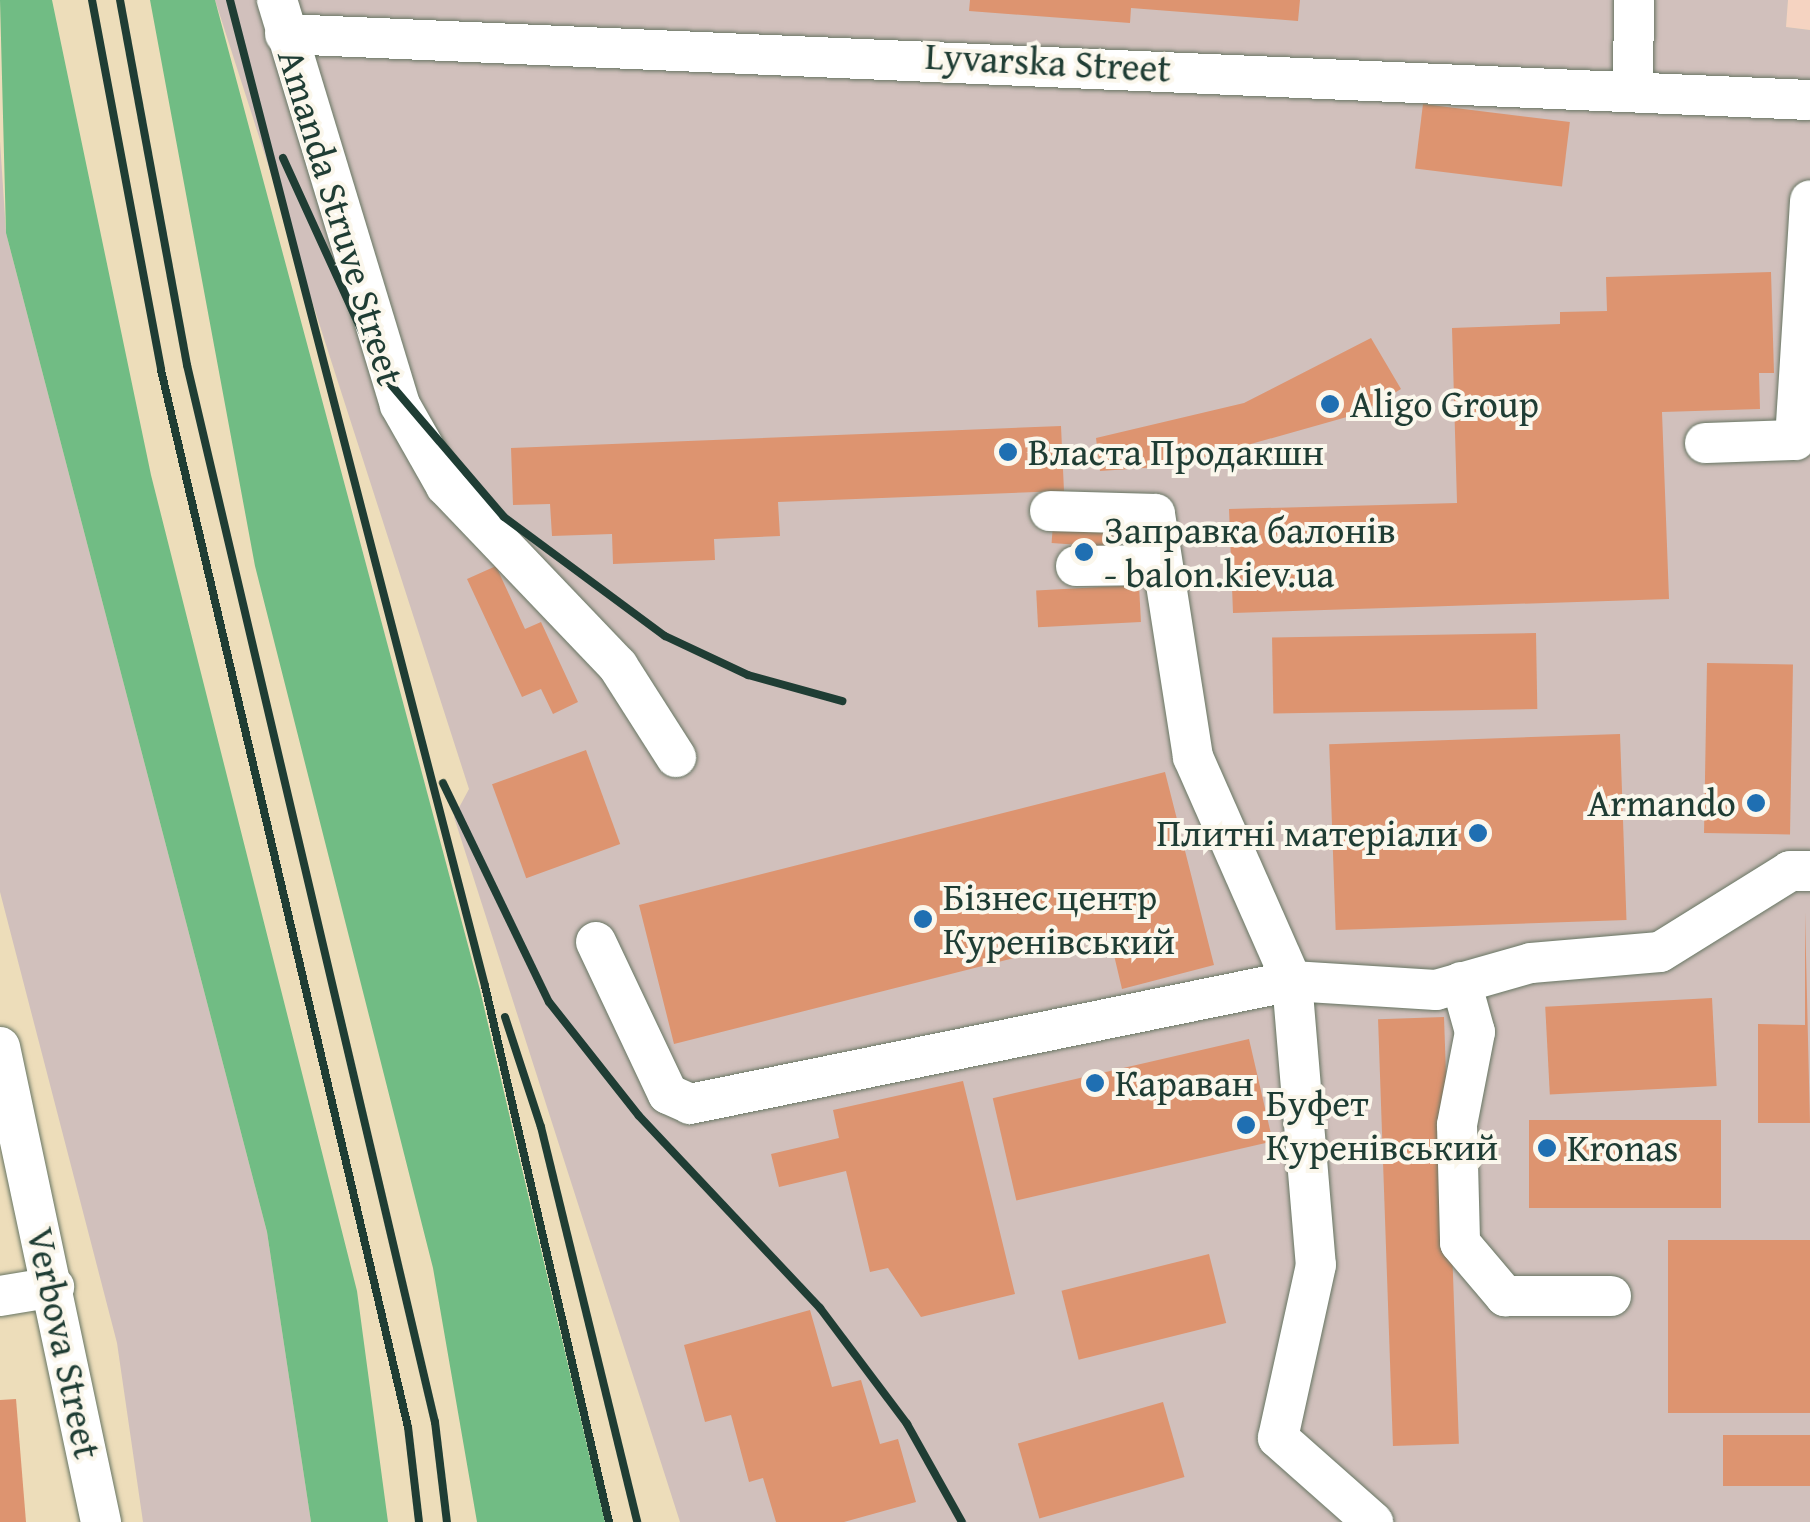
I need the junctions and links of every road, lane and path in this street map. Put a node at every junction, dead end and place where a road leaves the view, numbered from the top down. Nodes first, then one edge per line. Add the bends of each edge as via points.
1 (1634, 0) edge
2 (281, 17) edge
3 (1632, 90) junction
4 (1810, 100) edge
5 (1810, 200) edge
6 (1805, 295) edge
7 (1704, 443) dead end
8 (1050, 510) dead end
9 (1076, 566) dead end
10 (1160, 566) junction
11 (676, 757) dead end
12 (1810, 871) edge
13 (596, 942) dead end
14 (1292, 982) junction
15 (1461, 982) junction
16 (0, 1047) edge
17 (54, 1287) junction
18 (0, 1296) edge
19 (1611, 1296) dead end
20 (101, 1522) edge
21 (1373, 1522) edge

1 - 3 street
2 - 3 street, Lyvarska Street
2 - 11 street, Amanda Struve Street via 400,405 446,486 618,666
3 - 4 street, Lyvarska Street
5 - 6 street
6 - 7 street via 1795,440
8 - 10 street via 1156,514
9 - 10 street
10 - 14 street via 1193,757
12 - 15 street via 1790,872 1660,952 1531,962
13 - 14 street via 668,1094 690,1104
14 - 15 street via 1436,990
14 - 21 street via 1316,1266 1278,1438
15 - 19 street via 1475,1032 1457,1125 1460,1242 1505,1296
16 - 17 street, Verbova Street
17 - 18 street
17 - 20 street, Verbova Street

